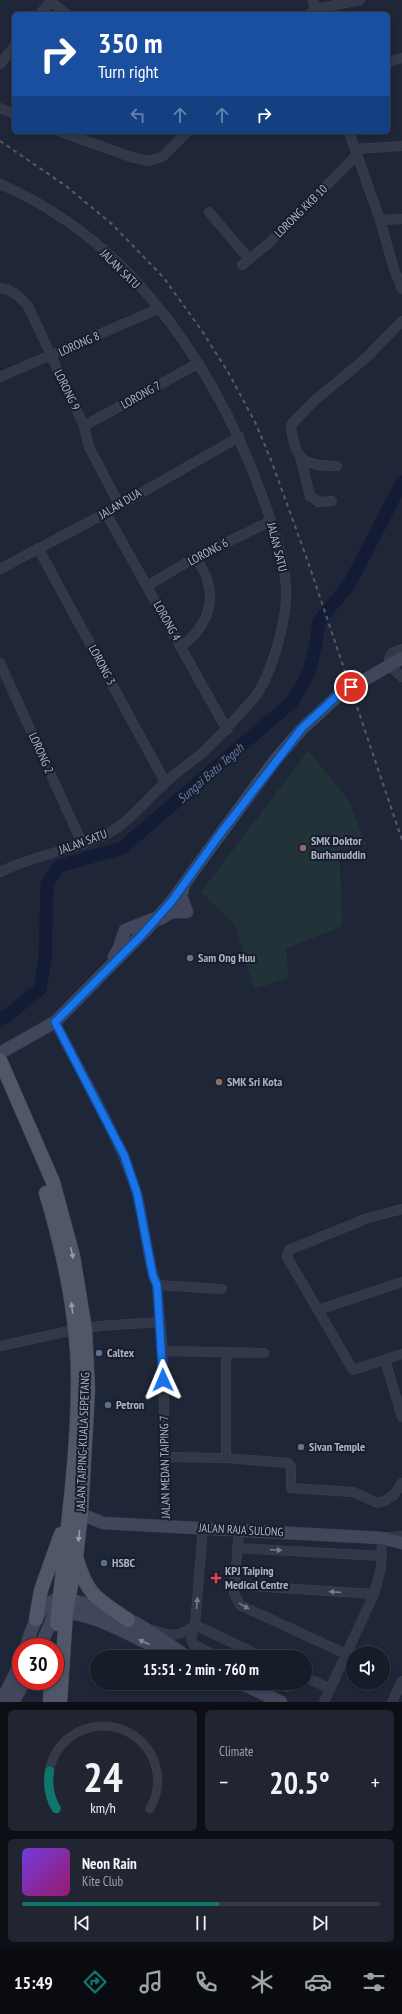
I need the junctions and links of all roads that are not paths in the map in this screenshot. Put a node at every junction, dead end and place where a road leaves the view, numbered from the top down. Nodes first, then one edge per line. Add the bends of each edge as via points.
1 (360, 0) edge
2 (50, 1) edge
3 (314, 9) edge
4 (42, 12) edge
5 (64, 12) edge
6 (12, 49) edge
7 (402, 58) edge
8 (390, 61) edge
9 (0, 64) edge
10 (0, 108) edge
11 (12, 113) edge
12 (68, 134) edge
13 (185, 134) edge
14 (350, 134) edge
15 (402, 146) edge
16 (356, 152) junction
17 (0, 184) edge
18 (209, 212) dead end
19 (380, 220) junction
20 (402, 220) edge
21 (0, 288) edge
22 (402, 289) edge
23 (158, 309) junction
24 (402, 321) edge
25 (50, 356) junction
26 (197, 364) junction
27 (0, 377) edge
28 (84, 426) junction
29 (238, 437) junction
30 (300, 456) junction
31 (337, 466) dead end
32 (332, 500) dead end
33 (119, 504) junction
34 (106, 513) junction
35 (271, 521) junction
36 (38, 548) junction
37 (196, 557) junction
38 (1, 566) edge
39 (147, 586) junction
40 (181, 646) junction
41 (402, 649) edge
42 (402, 658) edge
43 (0, 663) edge
44 (402, 677) edge
45 (227, 730) junction
46 (165, 782) junction
47 (82, 843) junction
48 (1, 868) edge
49 (185, 882) junction
50 (156, 918) junction
51 (148, 928) junction
52 (107, 968) junction
53 (55, 1022) junction
54 (0, 1052) edge
55 (0, 1060) edge
56 (0, 1084) edge
57 (402, 1209) edge
58 (402, 1282) edge
59 (157, 1285) junction
60 (222, 1289) dead end
61 (318, 1310) junction
62 (160, 1322) junction
63 (79, 1330) junction
64 (0, 1346) edge
65 (163, 1351) junction
66 (226, 1352) junction
67 (264, 1353) dead end
68 (402, 1354) edge
69 (385, 1360) junction
70 (402, 1417) edge
71 (165, 1457) junction
72 (226, 1458) junction
73 (402, 1483) edge
74 (72, 1498) junction
75 (81, 1514) junction
76 (166, 1526) junction
77 (203, 1528) junction
78 (239, 1530) junction
79 (402, 1536) edge
80 (382, 1538) junction
81 (402, 1543) edge
82 (237, 1548) junction
83 (382, 1556) junction
84 (76, 1558) junction
85 (234, 1585) junction
86 (374, 1594) junction
87 (64, 1598) junction
88 (62, 1613) junction
89 (36, 1619) junction
90 (128, 1620) junction
91 (195, 1625) junction
92 (141, 1626) junction
93 (29, 1638) edge
94 (44, 1638) edge
95 (56, 1638) edge
96 (350, 1646) edge
97 (160, 1650) edge
98 (177, 1650) edge
99 (202, 1650) edge
100 (248, 1650) edge
101 (346, 1654) joint
102 (12, 1680) edge
103 (312, 1680) edge
104 (402, 1681) edge
105 (329, 1688) junction
106 (20, 1690) edge
107 (51, 1690) edge
108 (255, 1690) edge
109 (1, 1702) edge
110 (13, 1702) edge
111 (50, 1702) edge
112 (60, 1702) edge
113 (281, 1702) edge
114 (324, 1702) edge
115 (392, 1702) edge

1 - 3 street
2 - 4 street
2 - 5 street
6 - 9 street
7 - 8 street
10 - 11 street
12 - 13 street via 149,161 162,157
14 - 16 street
15 - 16 street
16 - 18 street, LORONG KKB 10 via 269,243 245,262
16 - 19 street
17 - 23 street, JALAN SATU via 26,195 77,229 131,276
19 - 20 street
19 - 22 street
21 - 25 street, LORONG 9 via 16,294 28,306
23 - 25 street, LORONG 8
23 - 26 street, JALAN SATU
24 - 30 street via 366,358 297,417 291,425 292,436
25 - 27 street, LORONG 8
25 - 28 street, LORONG 9
26 - 28 street, LORONG 7
26 - 29 street, JALAN SATU via 219,398
28 - 33 street, LORONG 9 via 89,447
29 - 33 street, JALAN DUA
29 - 35 street, JALAN SATU
30 - 31 street via 306,463
30 - 32 street via 310,496 319,502
33 - 34 street, JALAN DUA
34 - 36 street, JALAN DUA
34 - 39 street, LORONG 4
35 - 37 street, LORONG 6
35 - 45 street, JALAN SATU via 284,572 286,605 283,624 259,692
36 - 38 street, JALAN DUA
36 - 46 street, LORONG 3
37 - 39 street, LORONG 6
37 - 40 street via 210,590 209,606 201,629
39 - 40 street, LORONG 4
40 - 45 street, LORONG 4
41 - 44 street via 392,653 389,658 393,669
42 - 49 street, bridge via 338,695 308,723 276,759
43 - 47 street, LORONG 2
45 - 46 street, JALAN SATU
46 - 47 street, JALAN SATU via 119,827 101,837
47 - 48 street, JALAN SATU
49 - 50 street
49 - 51 street via 181,896 187,912 172,912 162,916
50 - 51 street
50 - 52 street via 125,930 119,948
51 - 52 street
52 - 53 street
53 - 54 street
53 - 59 street, JALAN MEDAN TAIPING 7 via 124,1155 137,1193
55 -> 63 main road, JALAN TAIPING-KUALA SEPETANG via 53,1182 73,1256
63 -> 56 main road, JALAN TAIPING-KUALA SEPETANG via 46,1192
57 - 61 street via 368,1218 289,1250 287,1257
58 - 61 street
59 - 60 street
59 - 62 street, JALAN MEDAN TAIPING 7
61 - 69 street via 353,1370
62 - 63 street via 99,1326
62 - 65 street, JALAN MEDAN TAIPING 7
63 - 64 street
63 - 74 main road, JALAN TAIPING-KUALA SEPETANG
63 - 75 main road, JALAN TAIPING-KUALA SEPETANG via 88,1390
65 - 66 street
65 - 71 street, JALAN MEDAN TAIPING 7
66 - 67 street
66 - 72 street
68 - 69 street
69 - 70 street
71 - 72 street
71 - 76 street, JALAN MEDAN TAIPING 7
72 - 73 street via 288,1463 291,1467 291,1488 353,1492 378,1503 394,1495
74 - 87 main road, JALAN TAIPING-KUALA SEPETANG
74 - 89 main road via 41,1590
75 - 76 street, JALAN RAJA SULONG via 103,1523
75 -> 84 main road, JALAN TAIPING-KUALA SEPETANG
76 - 77 street, JALAN RAJA SULONG
77 - 78 street, JALAN RAJA SULONG
91 -> 77 street
78 - 80 street, JALAN RAJA SULONG
78 - 82 street
79 - 80 street
80 - 81 street, JALAN RAJA SULONG
80 - 83 street
82 -> 83 street
82 - 85 street
83 - 86 street via 379,1581
84 - 87 main road, JALAN TAIPING-KUALA SEPETANG
84 - 90 main road via 89,1590
86 -> 85 street
85 -> 101 street via 234,1593 240,1605
86 - 96 street
87 - 88 main road
87 - 89 street via 46,1606
87 - 90 street
88 - 94 street via 54,1615
88 - 95 main road
97 -> 88 street via 88,1616
88 - 112 main road
89 - 93 street
90 - 92 street
91 - 92 street via 175,1636
91 - 99 street via 191,1639 193,1644
91 - 100 street
92 - 98 street
101 - 105 street
102 - 109 street
103 - 105 street
104 - 115 street
105 - 114 street
106 - 110 street
107 - 111 main road
108 - 113 street

